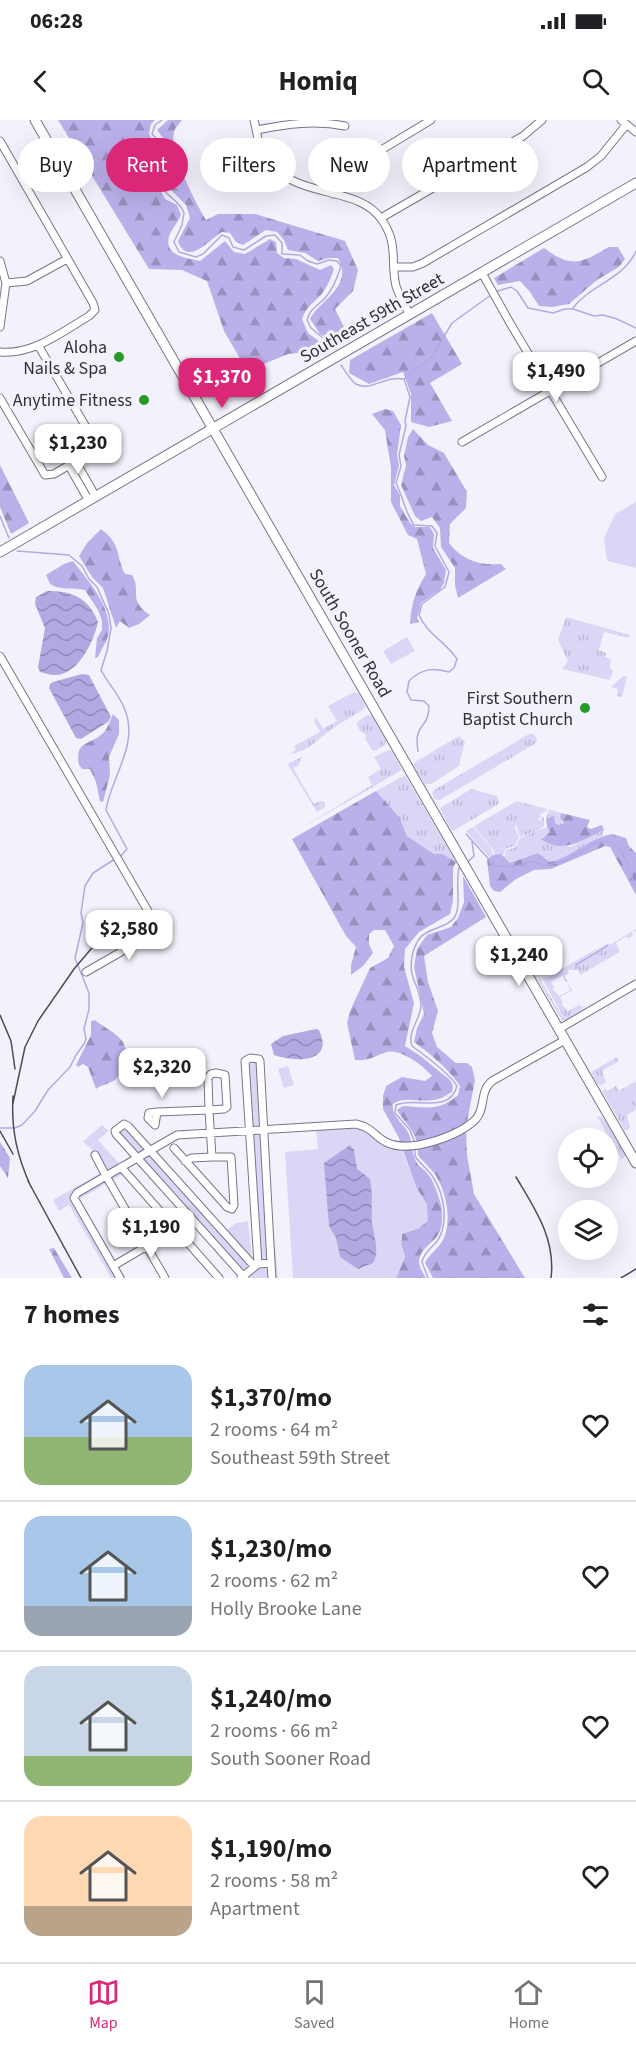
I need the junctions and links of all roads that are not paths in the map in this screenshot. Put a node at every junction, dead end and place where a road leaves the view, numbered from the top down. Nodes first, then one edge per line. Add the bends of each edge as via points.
1 (35, 120) edge
2 (254, 120) edge
3 (542, 120) edge
4 (426, 121) edge
5 (624, 122) edge
6 (345, 126) dead end
7 (257, 130) junction
8 (636, 132) edge
9 (0, 141) edge
10 (636, 183) edge
11 (333, 194) junction
12 (381, 218) junction
13 (67, 259) junction
14 (0, 261) edge
15 (396, 267) junction
16 (482, 273) junction
17 (6, 283) junction
18 (410, 315) junction
19 (0, 327) edge
20 (636, 341) edge
21 (38, 345) junction
22 (0, 352) edge
23 (550, 392) junction
24 (0, 398) edge
25 (213, 430) junction
26 (462, 442) dead end
27 (72, 464) junction
28 (602, 477) dead end
29 (92, 499) junction
30 (0, 552) edge
31 (0, 656) edge
32 (86, 972) dead end
33 (636, 984) edge
34 (559, 1029) junction
35 (565, 1040) junction
36 (209, 1110) junction
37 (157, 1112) dead end
38 (264, 1129) junction
39 (249, 1130) junction
40 (210, 1133) junction
41 (174, 1148) dead end
42 (150, 1150) junction
43 (95, 1155) dead end
44 (212, 1157) junction
45 (137, 1158) junction
46 (635, 1159) edge
47 (185, 1161) junction
48 (121, 1167) junction
49 (106, 1176) junction
50 (176, 1230) junction
51 (147, 1246) junction
52 (271, 1263) junction
53 (256, 1265) junction
54 (113, 1266) junction
55 (243, 1277) edge
56 (120, 1278) edge
57 (165, 1278) edge
58 (219, 1278) edge
59 (272, 1278) edge

1 - 25 main road, South Sooner Road
2 - 7 street
3 - 12 street via 523,136
4 - 11 street via 348,170 335,184
5 - 8 street
5 - 15 street via 601,156 586,167 423,262 413,267
6 - 7 street via 323,122
7 - 11 street via 263,154 278,171 304,187
9 - 13 street
10 - 16 main road, Southeast 59th Street
11 - 12 street via 365,205
12 - 15 street via 392,241
13 - 17 street via 33,279
13 - 21 street via 95,310
14 - 17 street
15 - 18 street via 396,285
16 - 18 main road, Southeast 59th Street
16 - 23 street
17 - 19 street
18 - 25 main road, Southeast 59th Street
20 - 23 street
21 - 22 street via 22,352
21 - 27 street via 96,444 96,448
23 - 26 street
23 - 28 street
24 - 27 street via 43,473 47,476
25 - 29 main road, Southeast 59th Street
25 - 34 main road, South Sooner Road
27 - 29 street
29 - 30 main road, Southeast 59th Street
31 - 32 street via 159,930
33 - 34 street
34 - 35 main road, South Sooner Road
35 - 38 street via 492,1081 484,1090 480,1112 468,1125 436,1142 386,1142 367,1126 356,1124
35 - 46 main road, South Sooner Road
36 - 36 street via 227,1107 224,1073 208,1078
36 - 37 street
36 - 40 street
38 - 39 street
38 - 39 street via 260,1061 253,1058 245,1061
38 - 52 street
39 - 40 street
39 - 53 street
40 - 42 street via 177,1135
40 - 44 street
41 - 47 street
42 - 45 street
42 - 45 street via 123,1124 115,1133
42 - 53 street
43 - 49 street
44 - 47 street
44 - 47 street via 231,1157 232,1209
45 - 48 street
45 - 55 street
48 - 49 street
48 - 50 street
49 - 51 street
49 - 54 street via 74,1198
50 - 51 street
50 - 58 street
51 - 54 street
51 - 57 street
52 - 53 street
52 - 59 street
53 - 55 street
54 - 56 street

